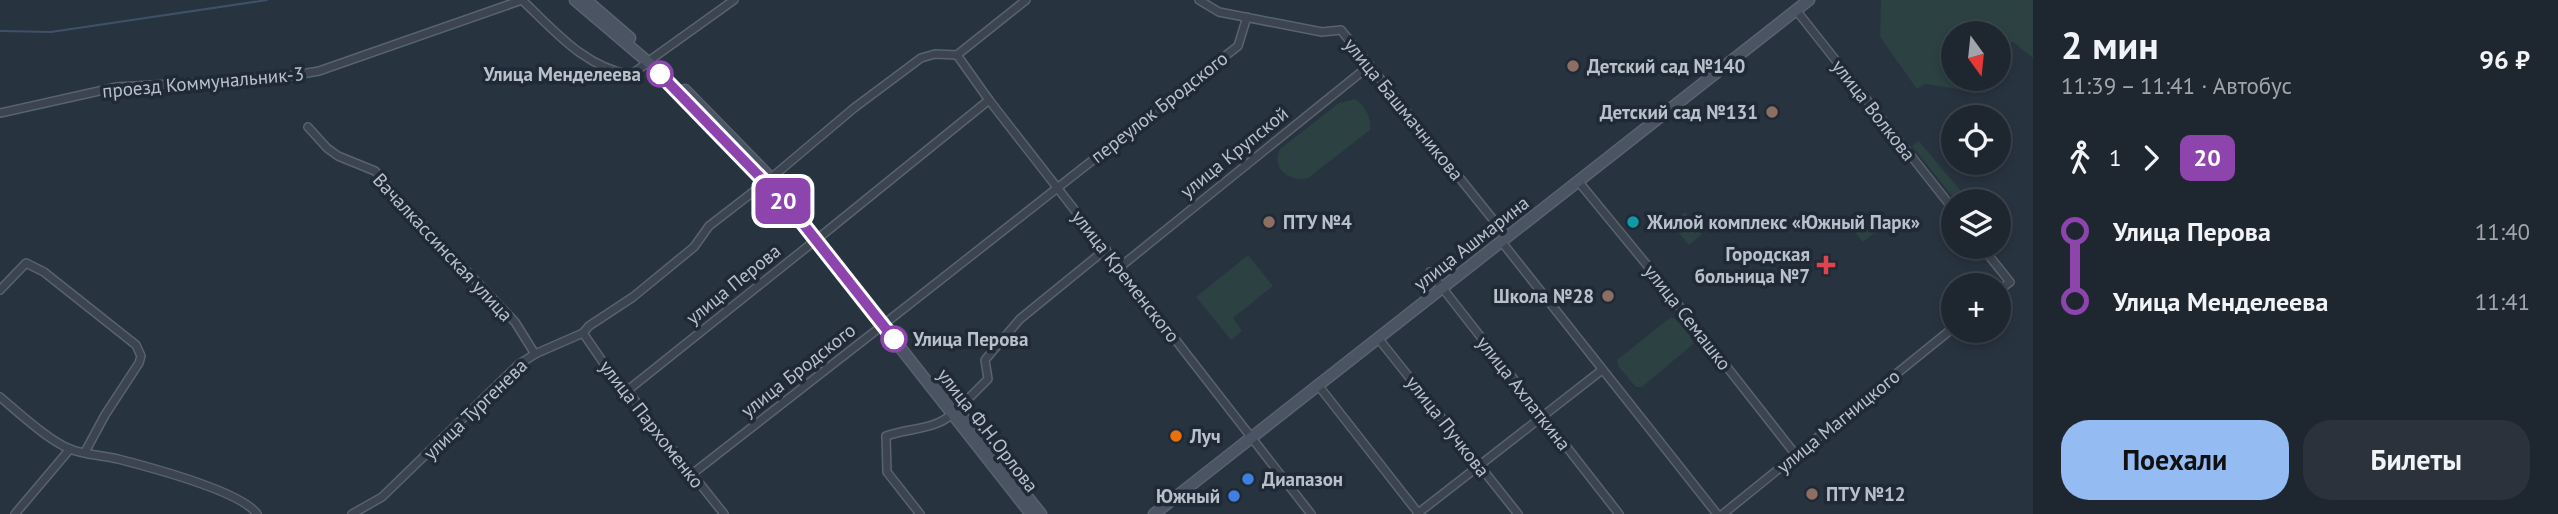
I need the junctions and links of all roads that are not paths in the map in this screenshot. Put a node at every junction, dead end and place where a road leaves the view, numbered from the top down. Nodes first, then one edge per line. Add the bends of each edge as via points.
1 (522, 0) edge
2 (575, 0) edge
3 (586, 0) edge
4 (734, 0) edge
5 (1026, 0) edge
6 (1199, 0) edge
7 (1809, 0) edge
8 (1796, 10) junction
9 (1247, 17) junction
10 (957, 55) junction
11 (650, 60) junction
12 (1370, 65) junction
13 (989, 100) junction
14 (0, 113) edge
15 (308, 127) dead end
16 (769, 180) junction
17 (1578, 181) junction
18 (1056, 187) junction
19 (1941, 194) edge
20 (819, 238) junction
21 (1504, 239) junction
22 (1106, 249) junction
23 (1992, 259) edge
24 (1120, 267) junction
25 (1430, 272) dead end
26 (2003, 273) edge
27 (1442, 288) junction
28 (0, 290) edge
29 (885, 323) junction
30 (583, 333) junction
31 (1378, 338) junction
32 (1941, 338) edge
33 (535, 354) junction
34 (1602, 370) junction
35 (1318, 385) junction
36 (628, 390) junction
37 (0, 397) edge
38 (955, 412) junction
39 (1541, 415) junction
40 (1252, 437) junction
41 (70, 449) junction
42 (85, 452) junction
43 (1796, 455) junction
44 (1480, 465) junction
45 (692, 474) junction
46 (1159, 512) edge
47 (15, 514) edge
48 (257, 514) edge
49 (352, 514) edge
50 (724, 514) edge
51 (920, 514) edge
52 (1031, 514) edge
53 (1041, 514) edge
54 (1311, 514) edge
55 (1418, 514) edge
56 (1518, 514) edge
57 (1619, 514) edge
58 (1717, 514) edge
59 (1723, 514) edge

1 - 11 street via 559,37 606,69 631,75
1 - 14 street, проезд Коммунальник-3 via 319,71 278,78 117,87
2 - 11 street, улица Ф.Н.Орлова
3 - 11 street, улица Ф.Н.Орлова
4 - 11 street
5 - 10 street
6 - 9 street, улица Башмачникова via 1219,12
7 - 8 street, улица Ашмарина
8 - 17 street, улица Ашмарина
8 - 19 street, улица Волкова
9 - 12 street, улица Башмачникова via 1322,32 1341,30
9 - 18 street, переулок Бродского via 1238,46
10 - 13 street, улица Кременского
10 - 16 street, улица Тургенева via 921,58
11 - 16 street, улица Ф.Н.Орлова
12 - 21 street, улица Башмачникова
12 - 24 street, улица Крупской
13 - 18 street, улица Кременского
13 - 20 street, улица Перова
15 - 33 street, Вачалкассинская улица via 338,156 375,171 515,322
16 - 20 street, улица Ф.Н.Орлова
16 - 30 street, улица Тургенева via 709,226 694,247
17 - 21 street, улица Ашмарина
17 - 43 street, улица Семашко
18 - 22 street, улица Кременского
18 - 29 street, улица Бродского
20 - 29 street, улица Ф.Н.Орлова
20 - 36 street, улица Перова
21 - 27 street, улица Ашмарина
21 - 34 street, улица Башмачникова
22 - 24 street, улица Кременского
22 - 38 street via 1020,319 985,360 988,379
23 - 26 street
24 - 40 street, улица Кременского
25 - 27 street, улица Ахлаткина
27 - 31 street, улица Ашмарина
27 - 39 street, улица Ахлаткина
28 - 42 street via 26,263 44,272 136,345 139,363
29 - 38 street, улица Ф.Н.Орлова
29 - 45 street, улица Бродского
30 - 33 street, улица Тургенева
30 - 36 street, улица Пархоменко
31 - 35 street, улица Ашмарина
31 - 44 street, улица Пучкова
32 - 43 street, улица Магницкого
33 - 49 street, улица Тургенева via 500,381 382,497
34 - 39 street
34 - 58 street, улица Башмачникова
35 - 40 street, улица Ашмарина
35 - 55 street
36 - 45 street, улица Пархоменко
37 - 41 street
38 - 51 street via 939,423 886,436 887,472
38 - 52 street, улица Ф.Н.Орлова
38 - 53 street, улица Ф.Н.Орлова
39 - 44 street
39 - 57 street, улица Ахлаткина
40 - 46 street, улица Ашмарина
40 - 54 street, улица Кременского
41 - 42 street
41 - 47 street
42 - 48 street via 231,494
43 - 59 street, улица Магницкого
44 - 55 street
44 - 56 street, улица Пучкова
45 - 50 street, улица Пархоменко

